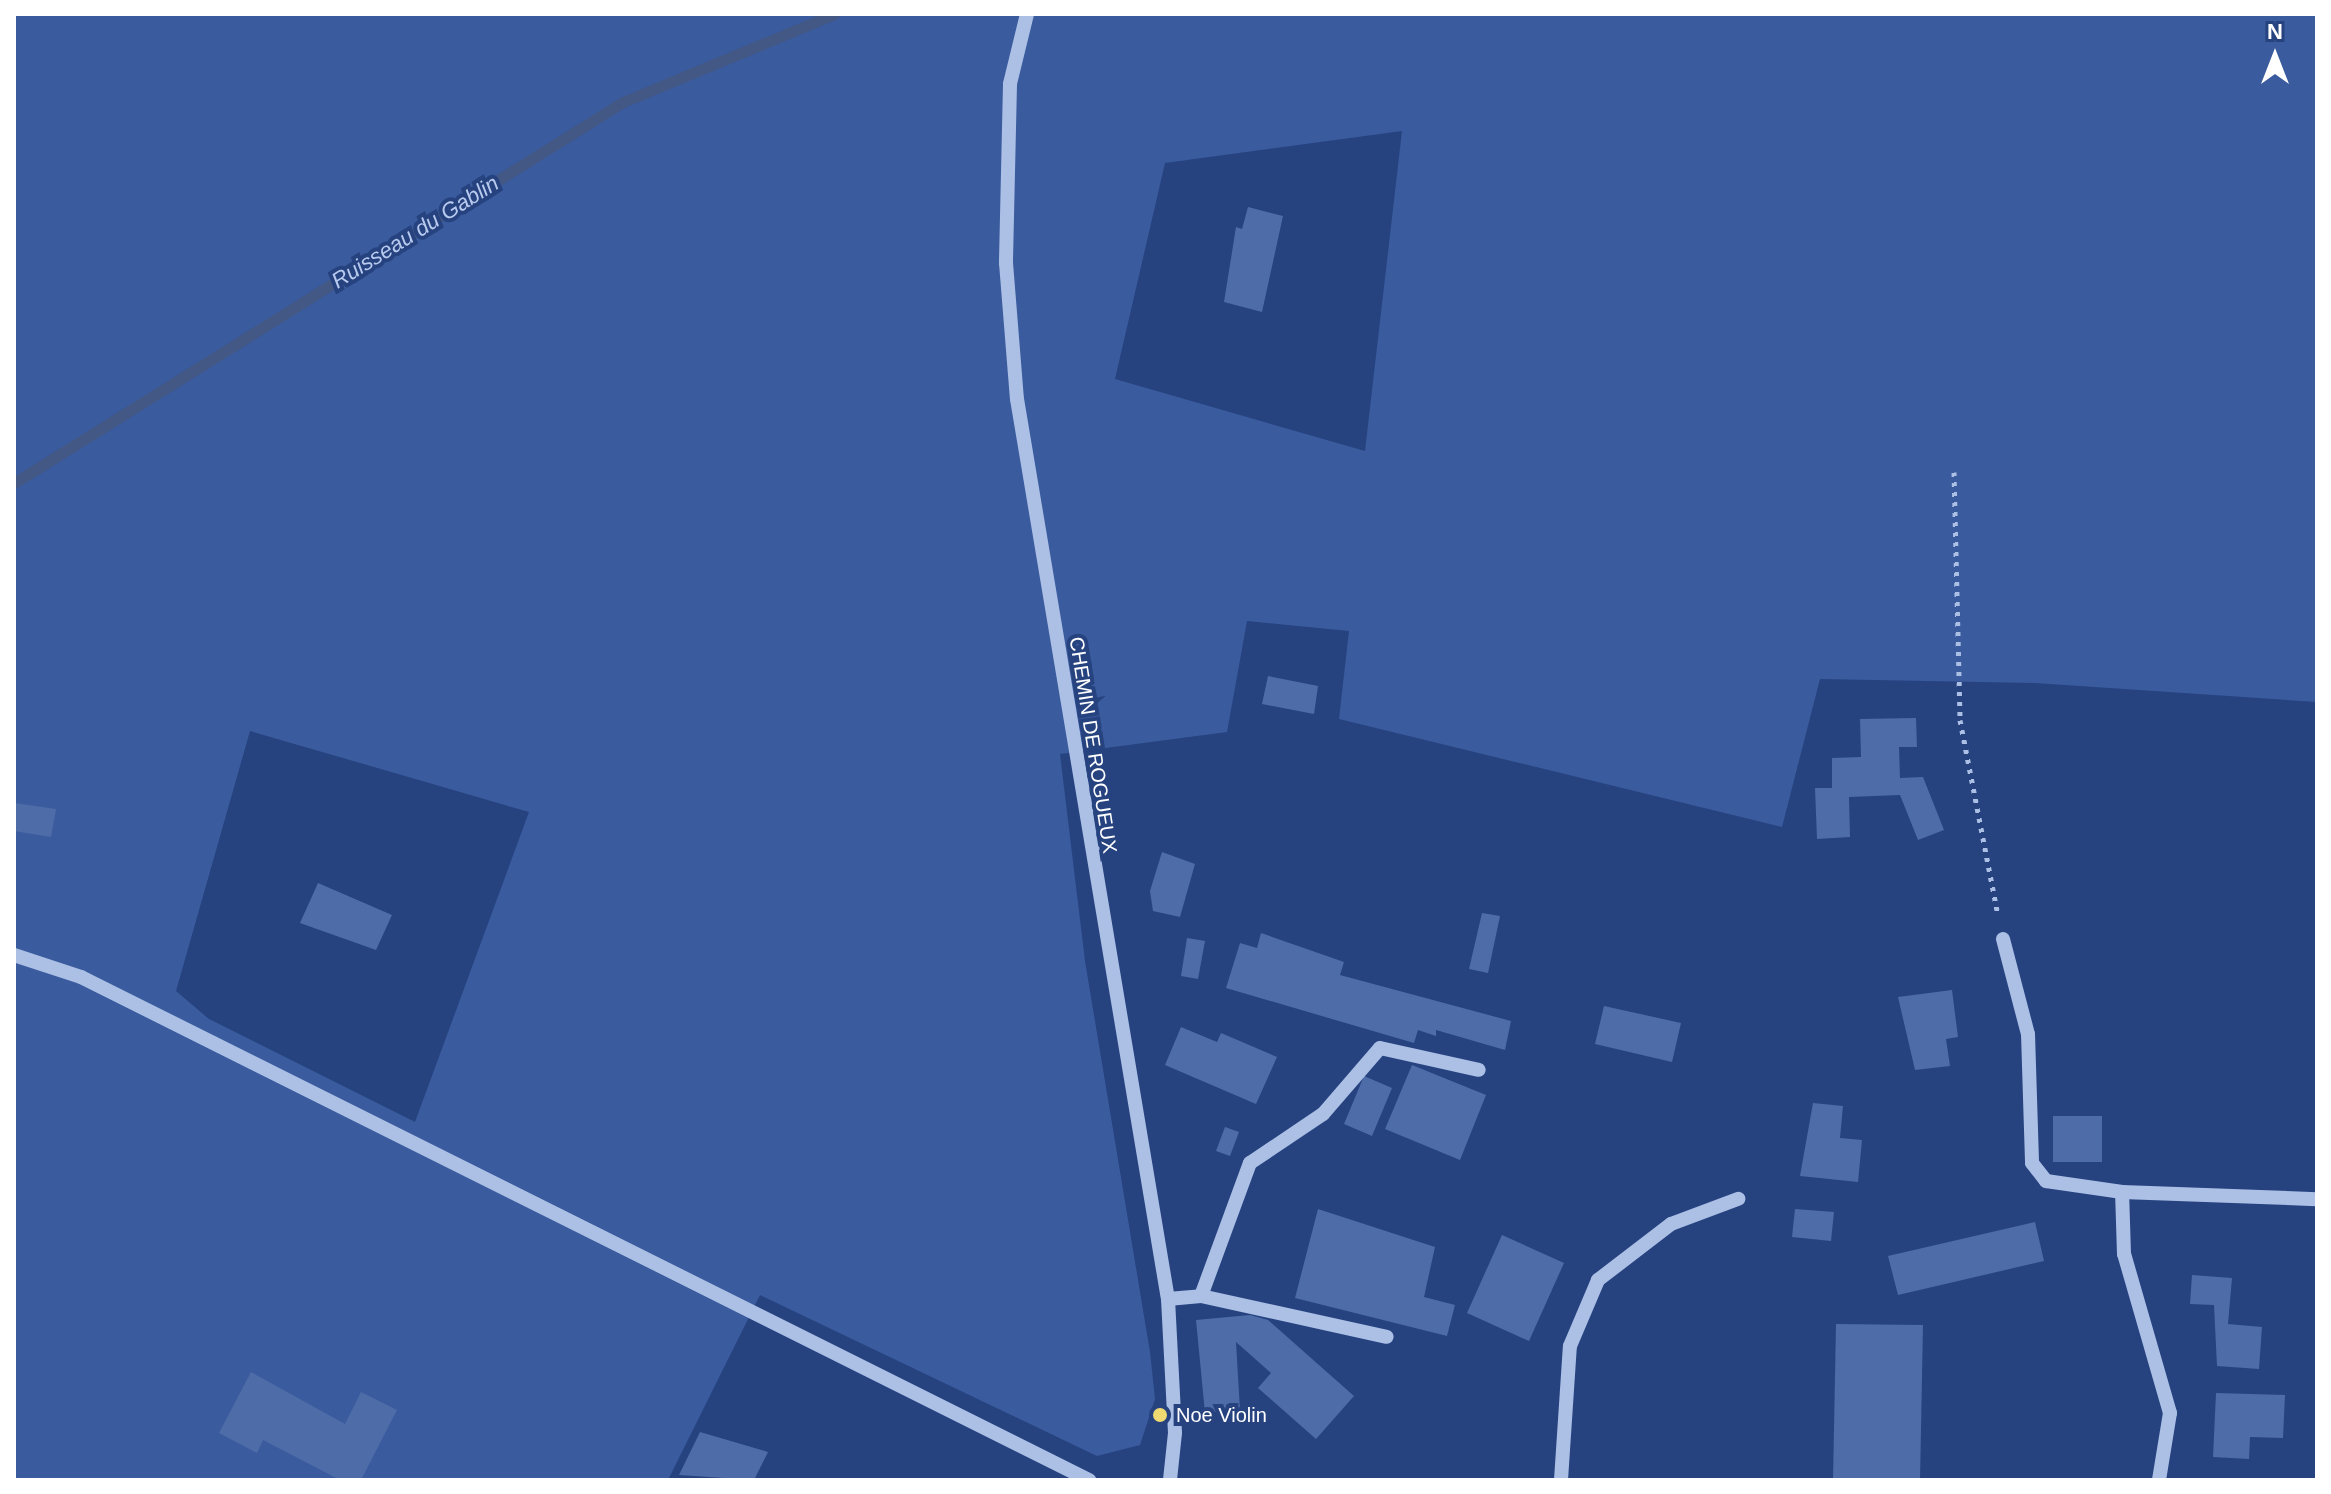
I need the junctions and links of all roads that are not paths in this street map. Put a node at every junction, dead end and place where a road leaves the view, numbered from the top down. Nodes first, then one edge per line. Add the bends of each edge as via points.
1 (1027, 14) edge
2 (2003, 939) road end
3 (14, 955) edge
4 (1479, 1070) dead end
5 (2122, 1192) junction
6 (1738, 1199) dead end
7 (2317, 1199) edge
8 (1201, 1296) junction
9 (1168, 1299) junction
10 (1387, 1337) dead end
11 (1089, 1480) edge
12 (1170, 1480) edge
13 (1561, 1480) edge
14 (2159, 1480) edge

1 - 9 street, CHEMIN DE ROGUEUX via 1010,84 1006,263 1017,399
2 - 5 street via 2028,1034 2032,1163 2046,1181
3 - 11 street via 81,977
4 - 8 street via 1380,1048 1323,1114 1250,1163
5 - 7 street
5 - 14 street via 2124,1254 2170,1413
6 - 13 street via 1671,1224 1598,1280 1570,1346
8 - 9 street
8 - 10 street
9 - 12 street, CHEMIN DE ROGUEUX via 1175,1433

